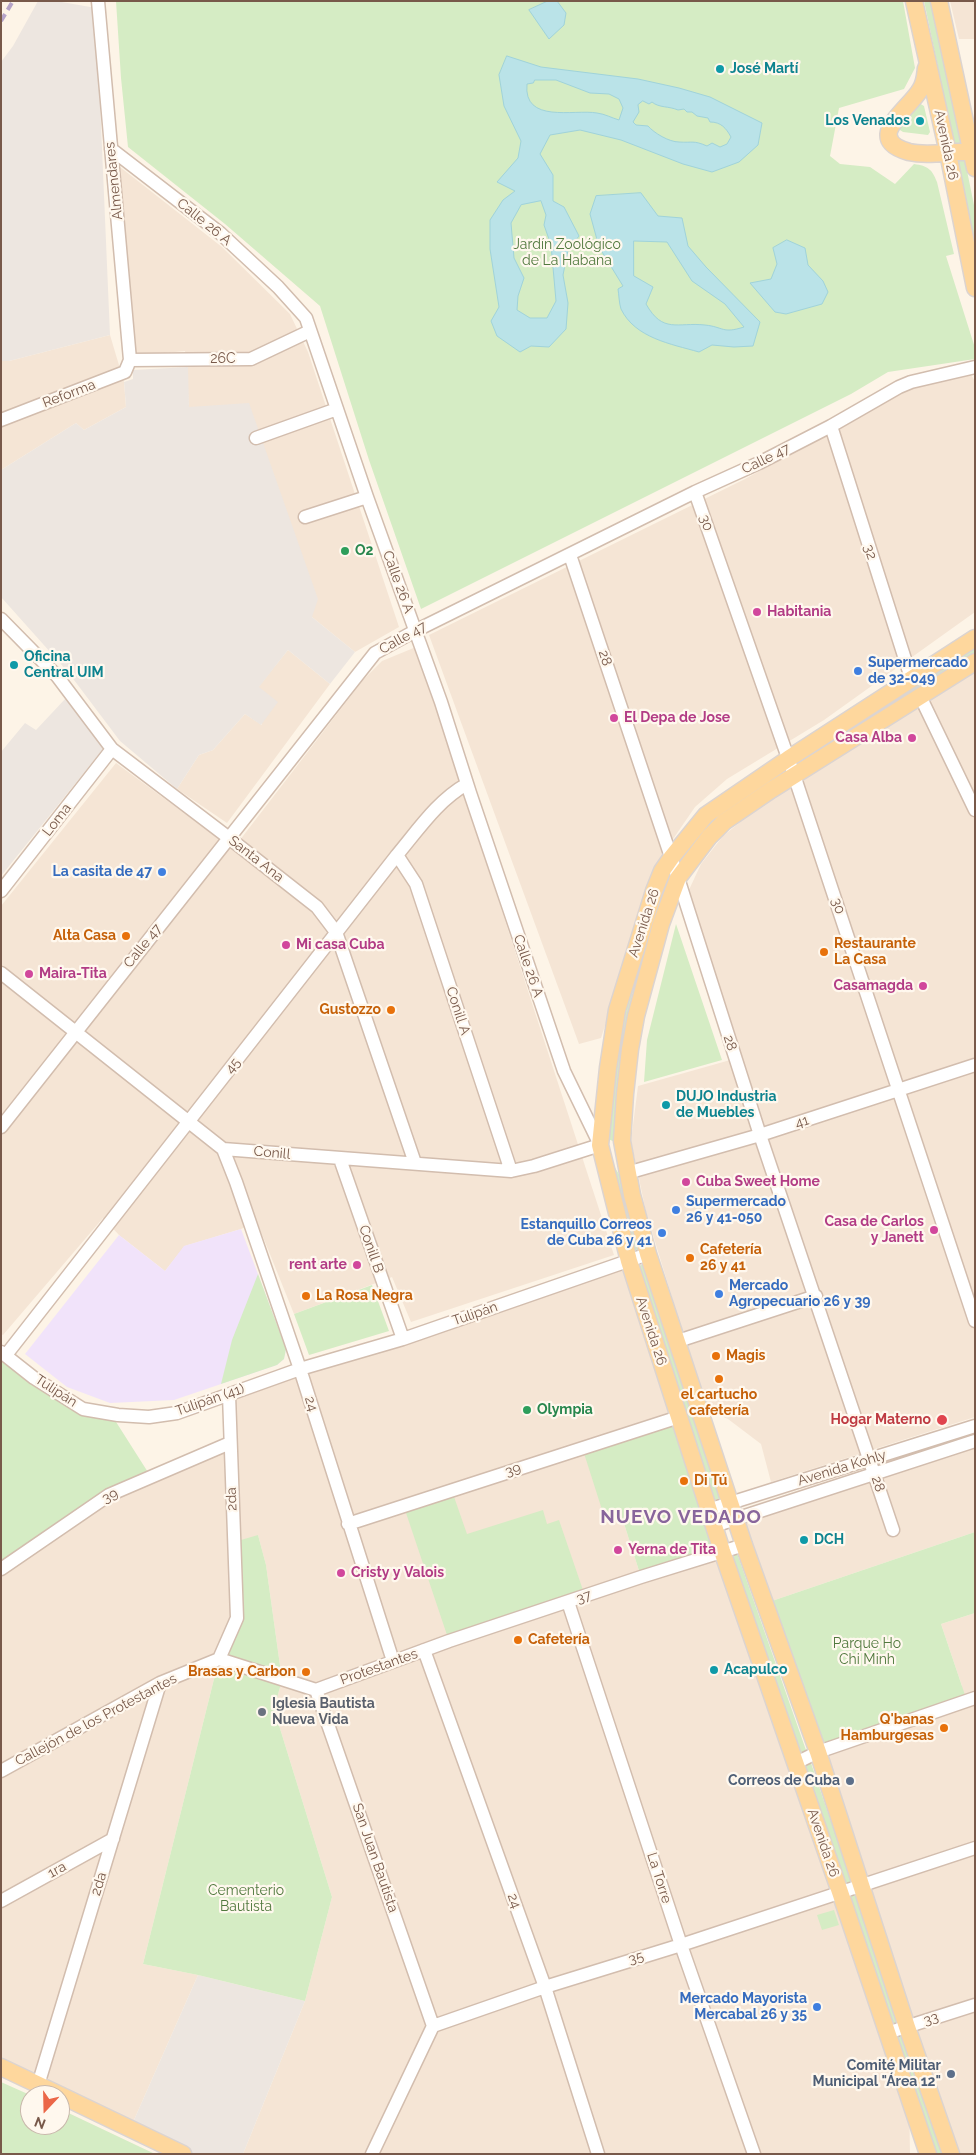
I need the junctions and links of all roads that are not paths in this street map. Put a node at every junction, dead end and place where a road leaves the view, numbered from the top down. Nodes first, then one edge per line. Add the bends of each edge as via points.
1 (98, 1) edge
2 (914, 1) edge
3 (939, 1) edge
4 (927, 61) junction
5 (111, 149) junction
6 (973, 152) edge
7 (948, 153) junction
8 (975, 168) edge
9 (975, 288) edge
10 (310, 331) junction
11 (130, 360) junction
12 (975, 367) edge
13 (337, 409) junction
14 (1, 420) edge
15 (831, 426) junction
16 (256, 438) dead end
17 (695, 492) junction
18 (367, 497) junction
19 (305, 517) dead end
20 (570, 555) junction
21 (1, 619) edge
22 (415, 631) junction
23 (975, 638) edge
24 (975, 662) edge
25 (911, 678) junction
26 (920, 696) junction
27 (112, 749) junction
28 (788, 758) junction
29 (794, 775) junction
30 (467, 784) junction
31 (975, 810) edge
32 (230, 838) junction
33 (398, 855) junction
34 (671, 858) junction
35 (678, 878) junction
36 (1, 890) edge
37 (336, 932) junction
38 (1, 973) edge
39 (75, 1032) junction
40 (975, 1065) edge
41 (900, 1090) junction
42 (190, 1122) junction
43 (1, 1127) edge
44 (760, 1135) junction
45 (600, 1145) junction
46 (223, 1149) junction
47 (340, 1159) junction
48 (415, 1163) junction
49 (511, 1171) junction
50 (627, 1173) junction
51 (648, 1254) junction
52 (629, 1262) junction
53 (816, 1296) junction
54 (975, 1321) edge
55 (403, 1339) junction
56 (678, 1341) junction
57 (4, 1354) edge
58 (300, 1369) junction
59 (229, 1395) junction
60 (118, 1415) joint
61 (679, 1417) junction
62 (975, 1426) edge
63 (975, 1441) edge
64 (230, 1443) junction
65 (869, 1459) junction
66 (874, 1474) junction
67 (708, 1510) junction
68 (733, 1510) junction
69 (348, 1524) junction
70 (714, 1526) junction
71 (893, 1530) dead end
72 (744, 1545) junction
73 (722, 1552) junction
74 (1, 1568) edge
75 (568, 1602) junction
76 (424, 1650) junction
77 (219, 1659) junction
78 (394, 1661) junction
79 (160, 1683) junction
80 (316, 1690) junction
81 (975, 1698) edge
82 (818, 1752) junction
83 (796, 1763) junction
84 (1, 1771) edge
85 (113, 1839) junction
86 (975, 1848) edge
87 (861, 1886) junction
88 (840, 1892) junction
89 (1, 1901) edge
90 (681, 1945) junction
91 (544, 1987) junction
92 (975, 2005) edge
93 (433, 2026) junction
94 (907, 2027) junction
95 (887, 2033) junction
96 (1, 2067) edge
97 (38, 2085) joint
98 (70, 2100) edge
99 (183, 2154) edge
100 (372, 2154) edge
101 (598, 2154) edge
102 (754, 2154) edge
103 (928, 2154) edge
104 (951, 2154) edge

1 - 5 street, Almendares
2 - 4 main road, Avenida 26
3 - 6 main road, Avenida 26
4 - 7 main road, Avenida 26
4 - 7 main road via 920,90 888,129 889,137 894,144 911,152
5 - 10 street, Calle 26 A via 220,233 278,287 306,318
5 - 11 street, Almendares
6 - 7 main road
6 - 8 main road, Avenida 26
7 - 9 main road, Avenida 26
10 - 11 street, 26C via 251,359
10 - 13 street, Calle 26 A
11 - 14 street, Reforma via 125,372
12 - 15 street, Calle 47 via 910,382
13 - 16 street
13 - 18 street, Calle 26 A
15 - 17 street, Calle 47
15 - 25 street, 32
17 - 20 street, Calle 47
17 - 28 street, 30
18 - 19 street
18 - 22 street, Calle 26 A
20 - 22 street, Calle 47
20 - 34 street, 28
21 - 27 street, Santa Ana via 57,676
22 - 30 street, Calle 26 A
22 - 32 street, Calle 47 via 375,653
23 - 25 main road, Avenida 26
24 - 26 main road, Avenida 26
25 - 28 main road, Avenida 26
26 - 29 main road, Avenida 26
26 - 31 street
27 - 32 street, Santa Ana
27 - 36 street, Loma
28 - 29 street, 30
28 - 34 main road, Avenida 26 via 706,815
29 - 35 main road, Avenida 26 via 724,822 708,837
29 - 41 street, 30
30 - 33 street, 45 via 453,791 438,806
30 - 45 street, Calle 26 A via 564,1072
32 - 37 street, Santa Ana via 317,907
32 - 39 street, Calle 47
33 - 37 street, 45
33 - 49 street, Conill A via 416,884
34 - 35 street, 28
34 - 45 main road, Avenida 26 via 654,891 617,1010
35 - 44 street, 28
35 - 50 main road, Avenida 26 via 648,970 630,1049 622,1141
37 - 42 street, 45
37 - 48 street, Santa Ana
38 - 39 street
39 - 42 street
39 - 43 street, Calle 47
40 - 41 street, 41
41 - 44 street, 41
41 - 54 street, 30
42 - 46 street
42 - 57 street, 45
44 - 50 street, 41
44 - 53 street, 28
45 - 49 street, Conill
45 - 50 main road via 617,1154
45 - 52 main road, Avenida 26
46 - 47 street, Conill
46 - 58 street, 24
47 - 48 street, Conill
47 - 55 street, Conill B
48 - 49 street, Conill
50 - 51 main road, Avenida 26
51 - 52 street, Tulipán
51 - 56 main road, Avenida 26
52 - 55 street, Tulipán
52 - 61 main road, Avenida 26
53 - 56 street
53 - 65 street, 28
55 - 58 street, Tulipán
56 - 68 main road, Avenida 26
57 - 60 street, Tulipán via 34,1378 84,1409
58 - 59 street, Tulipán (41)
58 - 69 street, 24
59 - 60 street, Tulipán (41) via 177,1413 149,1417
59 - 64 street, 2da
61 - 67 main road, Avenida 26
61 - 69 street, 39
62 - 65 street, Avenida Kohly
63 - 66 street, Avenida Kohly
64 - 74 street, 39 via 109,1495
64 - 77 street, 2da via 237,1618
65 - 66 street, 28
65 - 68 street, Avenida Kohly
66 - 68 street, Avenida Kohly
66 - 71 street, 28
67 - 68 street, Avenida Kohly
67 - 70 main road, Avenida 26
68 - 70 street, Avenida Kohly
68 - 72 main road, Avenida 26
69 - 78 street, 24
70 - 73 main road, Avenida 26
72 - 73 street, 37
72 - 82 main road, Avenida 26
73 - 75 street, 37
73 - 83 main road, Avenida 26
75 - 76 street, 37
75 - 90 street, La Torre
76 - 78 street, Protestantes
76 - 91 street, 24
77 - 79 street, Callejón de los Protestantes
77 - 80 street
78 - 80 street, Protestantes
79 - 84 street, Callejón de los Protestantes
79 - 85 street, 2da
80 - 93 street, San Juan Bautista
81 - 82 street
82 - 83 street
82 - 87 main road, Avenida 26
83 - 88 main road, Avenida 26
85 - 89 street, 1ra
85 - 97 street, 2da
86 - 87 street, 35
87 - 88 street, 35
87 - 94 main road, Avenida 26
88 - 90 street, 35
88 - 95 main road, Avenida 26
90 - 91 street, 35
90 - 102 street, La Torre
91 - 93 street, 35
91 - 101 street, 24
92 - 94 street, 33
93 - 100 street
94 - 95 street, 33
94 - 104 main road, Avenida 26
95 - 103 main road, Avenida 26
96 - 97 main road
98 - 99 main road

